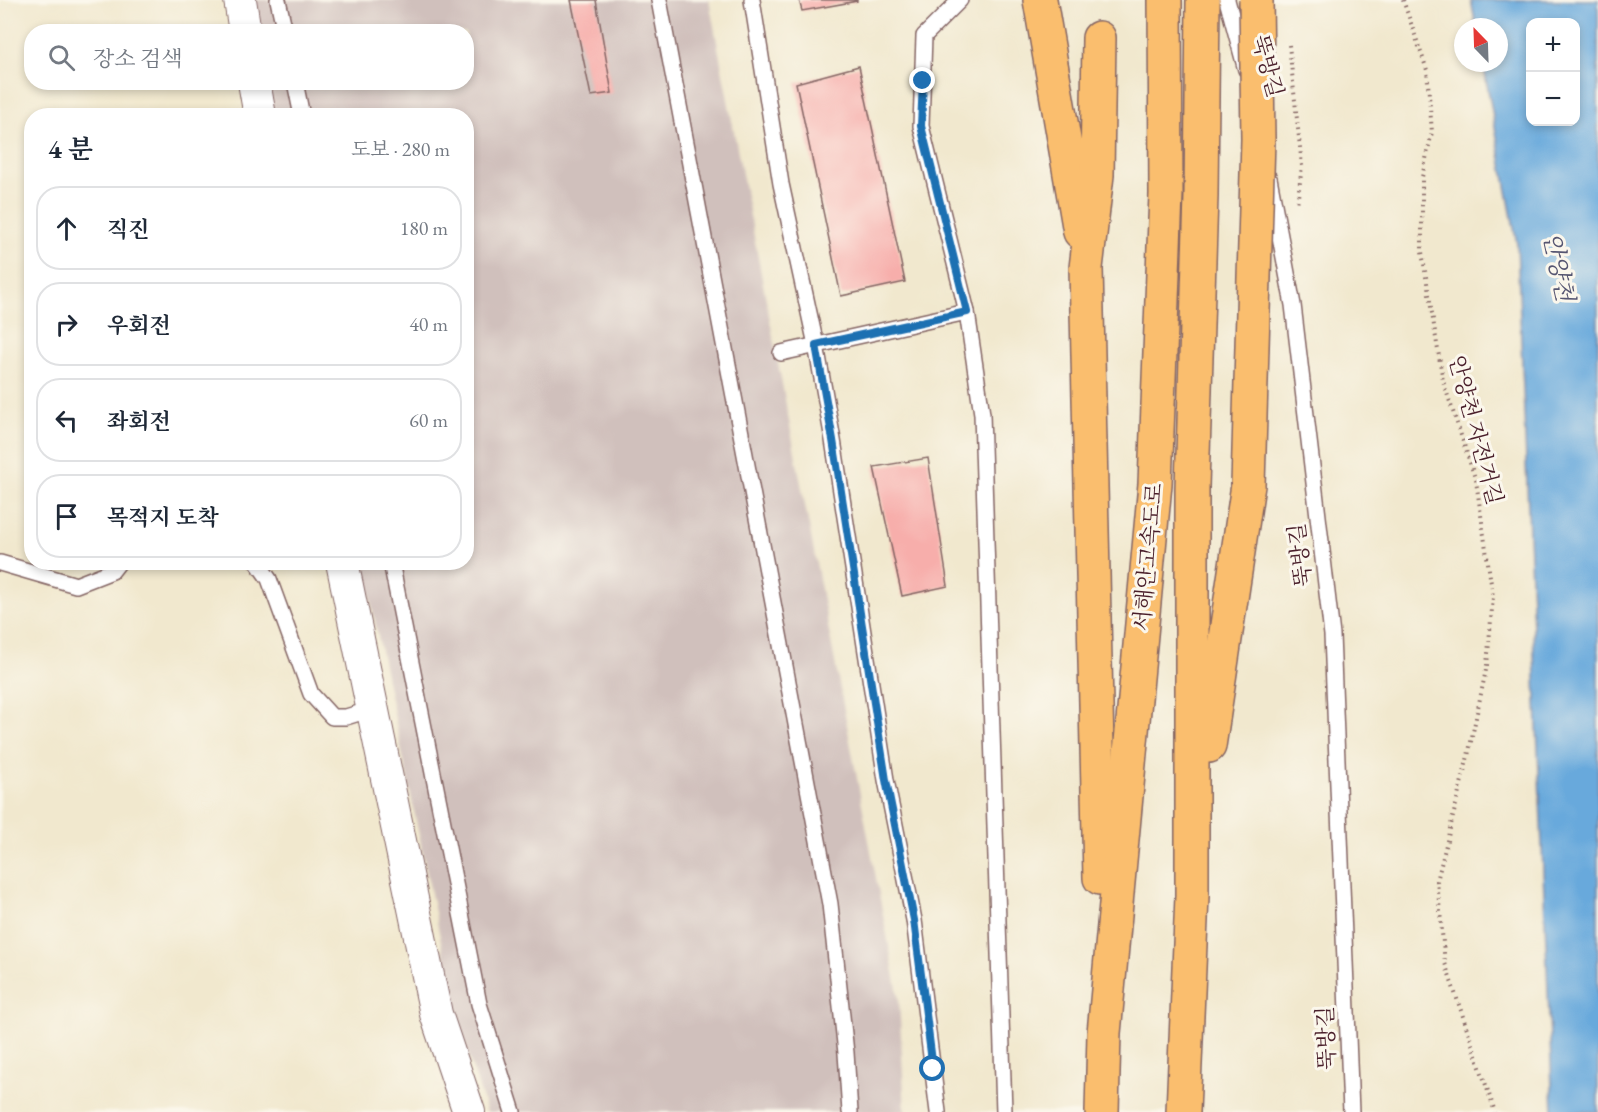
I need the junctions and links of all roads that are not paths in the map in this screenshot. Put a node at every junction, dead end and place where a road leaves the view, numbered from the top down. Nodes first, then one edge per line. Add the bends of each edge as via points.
1 (240, 0) edge
2 (278, 0) edge
3 (659, 0) edge
4 (752, 0) edge
5 (960, 0) edge
6 (1040, 0) edge
7 (1165, 0) edge
8 (1203, 0) edge
9 (1227, 0) edge
10 (1256, 0) edge
11 (244, 24) edge
12 (283, 24) edge
13 (1099, 38) dead end
14 (255, 90) edge
15 (297, 90) edge
16 (259, 108) edge
17 (300, 108) edge
18 (1086, 268) junction
19 (967, 312) junction
20 (816, 345) junction
21 (781, 353) dead end
22 (0, 563) edge
23 (24, 570) edge
24 (24, 570) edge
25 (113, 570) edge
26 (263, 570) edge
27 (344, 570) edge
28 (393, 570) edge
29 (372, 709) junction
30 (1192, 896) junction
31 (1104, 1033) junction
32 (469, 1112) edge
33 (513, 1112) edge
34 (850, 1112) edge
35 (938, 1112) edge
36 (1004, 1112) edge
37 (1102, 1112) edge
38 (1183, 1112) edge
39 (1351, 1112) edge

1 - 11 street
2 - 12 lane
3 - 34 lane via 830,904
4 - 20 lane via 781,184
5 - 19 lane via 924,36 921,126
6 - 18 highway
7 - 31 highway, 서해안고속도로 via 1166,194 1155,484
8 - 30 highway, 서해안고속도로 via 1192,487
9 - 39 lane, 뚝방길 via 1257,112 1293,304 1332,635
10 - 30 highway, bridge via 1258,139 1248,485 1214,708
13 - 18 highway via 1096,175
14 - 16 street
15 - 17 lane
18 - 31 highway
19 - 20 lane
19 - 36 lane via 982,414
20 - 21 lane
20 - 35 lane via 886,780 914,920
22 - 24 lane
23 - 25 lane via 76,585
26 - 29 lane via 311,694 332,717
27 - 29 street
28 - 33 lane via 479,1004
29 - 32 street via 436,1014
30 - 38 highway, 서해안고속도로
31 - 37 highway, 서해안고속도로

